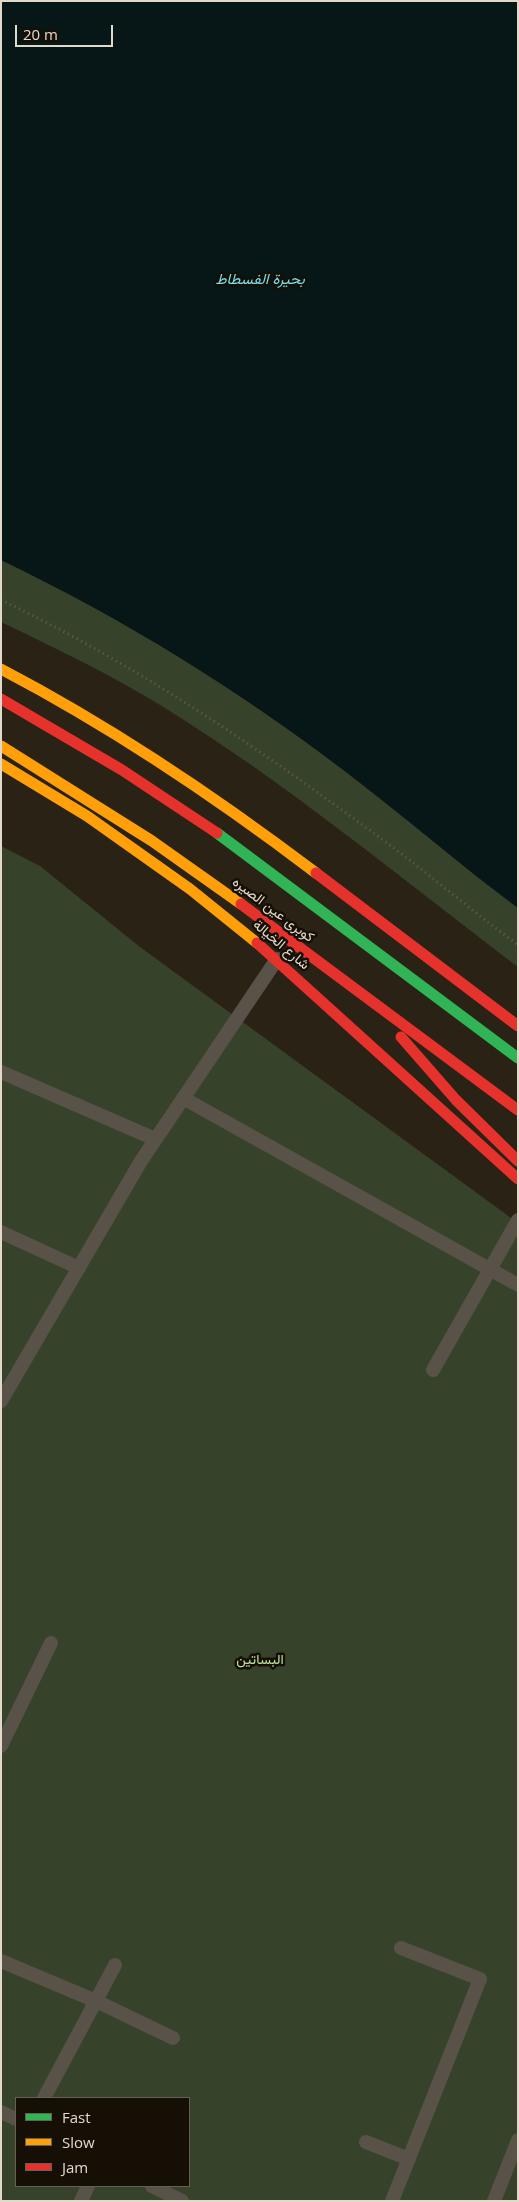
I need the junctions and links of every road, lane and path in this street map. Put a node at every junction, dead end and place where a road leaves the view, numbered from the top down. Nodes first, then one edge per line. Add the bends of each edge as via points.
1 (1, 600) edge
2 (1, 669) edge
3 (1, 699) edge
4 (1, 746) edge
5 (1, 764) edge
6 (518, 945) edge
7 (277, 959) junction
8 (371, 1001) junction
9 (518, 1026) edge
10 (518, 1058) edge
11 (1, 1072) edge
12 (183, 1098) junction
13 (518, 1110) edge
14 (155, 1140) junction
15 (518, 1160) edge
16 (518, 1180) edge
17 (518, 1220) edge
18 (1, 1232) edge
19 (79, 1268) junction
20 (490, 1270) junction
21 (518, 1285) edge
22 (433, 1370) dead end
23 (6, 1383) edge
24 (1, 1402) edge
25 (51, 1643) dead end
26 (1, 1746) edge
27 (401, 1948) dead end
28 (1, 1961) edge
29 (116, 1965) dead end
30 (96, 2001) junction
31 (173, 2038) dead end
32 (45, 2097) edge
33 (1, 2112) edge
34 (15, 2118) edge
35 (518, 2140) edge
36 (366, 2142) dead end
37 (409, 2159) junction
38 (88, 2187) edge
39 (154, 2187) edge
40 (81, 2201) edge
41 (182, 2201) edge
42 (392, 2201) edge
43 (494, 2201) edge

1 - 6 path via 108,657 229,731 396,850
2 - 9 main road via 112,732 190,782 267,836
3 - 10 main road via 122,770 236,845
4 - 8 main road, كوبرى عين الصيره via 152,841
5 - 7 main road, شارع الخيالة via 95,822 190,889
7 - 12 lane
7 - 16 main road, شارع الخيالة
8 - 13 main road, كوبرى عين الصيره
8 - 15 main road via 429,1073
11 - 14 lane
12 - 14 lane
12 - 20 lane
14 - 19 lane
17 - 20 lane
18 - 19 lane
19 - 23 lane
20 - 21 lane
20 - 22 lane
23 - 24 lane
25 - 26 lane
27 - 37 lane via 480,1979
28 - 30 lane
29 - 30 lane
30 - 31 lane
30 - 32 lane
33 - 34 lane
35 - 43 lane
36 - 37 lane
37 - 42 lane
38 - 40 lane
39 - 41 lane

